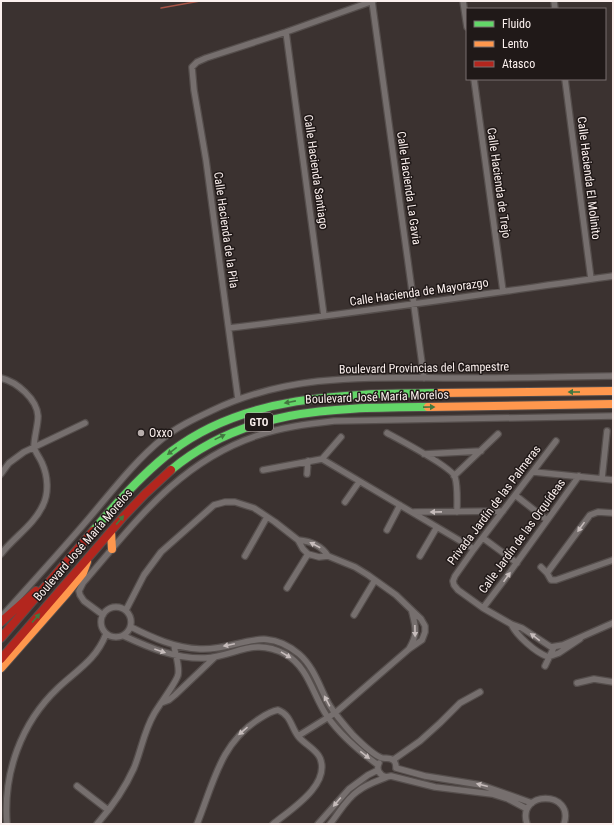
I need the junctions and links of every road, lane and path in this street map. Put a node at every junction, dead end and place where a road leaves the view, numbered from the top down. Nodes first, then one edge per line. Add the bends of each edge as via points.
1 (372, 1) edge
2 (463, 1) edge
3 (466, 20) edge
4 (286, 32) junction
5 (474, 80) edge
6 (564, 80) edge
7 (613, 276) edge
8 (591, 279) junction
9 (503, 291) junction
10 (413, 304) junction
11 (324, 316) junction
12 (229, 328) junction
13 (613, 376) edge
14 (1, 378) edge
15 (424, 378) junction
16 (613, 392) edge
17 (238, 399) junction
18 (613, 404) edge
19 (613, 416) edge
20 (85, 423) dead end
21 (606, 431) dead end
22 (387, 433) dead end
23 (498, 434) dead end
24 (340, 437) dead end
25 (556, 441) dead end
26 (34, 448) junction
27 (480, 451) junction
28 (424, 454) junction
29 (322, 459) junction
30 (308, 461) junction
31 (263, 470) dead end
32 (534, 472) junction
33 (1, 474) edge
34 (307, 474) dead end
35 (454, 476) junction
36 (579, 476) junction
37 (602, 478) junction
38 (613, 480) edge
39 (359, 482) junction
40 (515, 495) junction
41 (346, 502) dead end
42 (400, 505) junction
43 (503, 511) junction
44 (412, 512) junction
45 (457, 512) junction
46 (613, 513) edge
47 (267, 517) junction
48 (548, 520) junction
49 (437, 526) junction
50 (387, 530) dead end
51 (111, 532) junction
52 (483, 538) junction
53 (298, 540) junction
54 (112, 549) junction
55 (474, 549) junction
56 (1, 554) edge
57 (308, 554) junction
58 (245, 556) dead end
59 (328, 556) junction
60 (420, 556) dead end
61 (87, 559) junction
62 (613, 560) edge
63 (517, 563) junction
64 (541, 567) dead end
65 (62, 568) junction
66 (547, 573) junction
67 (375, 580) junction
68 (287, 588) dead end
69 (483, 608) junction
70 (126, 610) junction
71 (412, 611) junction
72 (354, 614) dead end
73 (103, 615) junction
74 (1, 618) edge
75 (1, 622) edge
76 (613, 623) edge
77 (511, 624) junction
78 (131, 627) junction
79 (106, 634) junction
80 (124, 636) junction
81 (148, 636) junction
82 (583, 636) junction
83 (1, 638) edge
84 (265, 640) junction
85 (143, 645) junction
86 (174, 645) junction
87 (264, 647) junction
88 (554, 647) junction
89 (409, 649) junction
90 (176, 656) junction
91 (215, 657) junction
92 (550, 657) junction
93 (1, 658) edge
94 (545, 666) dead end
95 (1, 668) edge
96 (613, 682) edge
97 (578, 683) dead end
98 (480, 692) dead end
99 (161, 703) junction
100 (335, 713) junction
101 (328, 718) junction
102 (298, 736) junction
103 (383, 759) junction
104 (393, 760) junction
105 (378, 768) junction
106 (396, 768) junction
107 (390, 776) junction
108 (438, 778) junction
109 (462, 782) junction
110 (77, 786) dead end
111 (435, 787) junction
112 (460, 790) junction
113 (532, 803) junction
114 (527, 809) junction
115 (108, 810) junction
116 (526, 822) edge
117 (7, 824) edge
118 (97, 824) edge
119 (197, 824) edge
120 (273, 824) edge
121 (318, 824) edge
122 (330, 824) edge
123 (519, 824) edge
124 (564, 824) edge

1 - 4 street
1 - 10 street, Calle Hacienda La Gavia
2 - 3 street
4 - 11 street, Calle Hacienda Santiago
4 - 12 street, Calle Hacienda de la Pila via 206,58 197,62 192,72
5 - 9 street, Calle Hacienda de Trejo
6 - 8 street, Calle Hacienda El Molinito
7 - 8 street, Calle Hacienda de Mayorazgo
8 - 9 street, Calle Hacienda de Mayorazgo
9 - 10 street, Calle Hacienda de Mayorazgo
10 - 11 street, Calle Hacienda de Mayorazgo
10 - 15 street, Calle Hacienda La Gavia
11 - 12 street, Calle Hacienda de Mayorazgo
12 - 17 street, Calle Hacienda de la Pila
13 - 15 street, Boulevard Provincias del Campestre
14 - 26 street via 9,380 23,391 35,408 38,415
15 - 17 street, Boulevard Provincias del Campestre via 366,377 317,381 272,388
16 -> 65 main road, Boulevard José María Morelos / GTO via 335,396 301,399 243,414 204,430 163,458 108,513
17 - 74 street, Boulevard Provincias del Campestre via 185,424 162,439 119,483
51 -> 18 main road, Boulevard José María Morelos / GTO via 149,489 196,451 231,432 278,416 322,410 370,408
19 - 54 street via 334,421 280,429 238,443 194,467 153,502
20 - 26 street
21 - 37 street
22 - 28 street
23 - 27 street
24 - 29 street
25 - 32 street, Privada Jardín de las Palmeras
26 - 33 street via 9,463
26 - 56 street via 46,478 45,500 37,516
27 - 28 street
27 - 35 street
28 - 35 street
29 - 30 street
29 - 39 street
30 - 31 street
30 - 34 street
32 - 36 street
32 - 40 street, Privada Jardín de las Palmeras
35 - 45 street
36 - 37 street
36 - 48 street, Calle Jardín de las Orquídeas
37 - 38 street
39 - 41 street
39 - 42 street
40 - 43 street, Privada Jardín de las Palmeras
40 - 48 street
42 - 44 street
42 - 50 street
43 - 45 street
43 - 52 street, Privada Jardín de las Palmeras
45 -> 44 street
44 - 49 street
46 -> 66 street via 598,512 590,515
47 - 53 street
47 - 58 street
47 - 70 street via 241,503 225,502 214,505 158,555
48 - 63 street, Calle Jardín de las Orquídeas
49 - 55 street
49 - 60 street
51 - 54 main road
51 - 61 main road, Boulevard José María Morelos / GTO
52 - 55 street, Privada Jardín de las Palmeras
52 - 63 street
53 - 57 street
59 -> 53 street via 318,546
54 - 73 street via 79,591 84,601
55 - 69 street, Privada Jardín de las Palmeras via 453,583 455,588
57 - 59 street
57 - 68 street
59 - 67 street via 355,567
93 -> 61 main road, Boulevard José María Morelos / GTO
61 - 95 main road via 85,570 79,579
62 - 66 street via 556,580 551,580
69 -> 63 street, Calle Jardín de las Orquídeas
64 - 66 street
65 - 75 main road
65 - 83 main road, Boulevard José María Morelos / GTO
67 - 71 street
67 - 72 street
69 - 77 street
70 - 73 street via 110,608
70 - 78 street via 131,618
71 -> 89 street via 415,637
71 - 89 street via 423,622 426,632 420,642
73 - 79 street via 101,625
76 - 82 street
88 -> 77 street
77 - 92 street via 530,645
78 - 80 street
78 - 81 street
79 - 80 street
79 - 117 street via 96,653 48,698 22,736 12,764
80 - 85 street
81 - 85 street
81 - 86 street
82 - 88 street
82 - 92 street via 570,647
84 -> 86 street via 202,649
84 - 87 street
100 -> 84 street via 314,674 300,655 284,644
85 -> 90 street
86 - 90 street
87 - 91 street via 249,647
87 -> 101 street via 283,653 300,666
88 - 92 street
89 - 100 street
90 - 91 street
90 - 99 street via 178,676
91 - 99 street via 175,696
92 - 94 street
96 - 97 street via 594,679
98 - 104 street via 460,703 440,723
99 - 115 street via 149,723 134,768
100 - 101 street
100 - 103 street via 358,740
101 - 102 street
101 -> 105 street
102 -> 119 street via 286,715 278,710 268,713 238,734 223,757
102 - 120 street via 320,758 320,776 306,797
103 - 104 street
103 - 105 street
104 - 106 street
105 - 107 street via 381,774
105 -> 121 street via 349,789
106 - 107 street
106 - 108 street
107 - 111 street
107 - 122 street via 355,793
108 - 109 street
108 - 111 street
109 - 112 street
113 -> 109 street via 488,787
110 - 115 street
111 - 112 street
112 - 114 street via 500,796
113 - 114 street
113 - 124 street via 545,797 558,801 565,813
114 - 116 street
115 - 118 street
116 - 123 street

